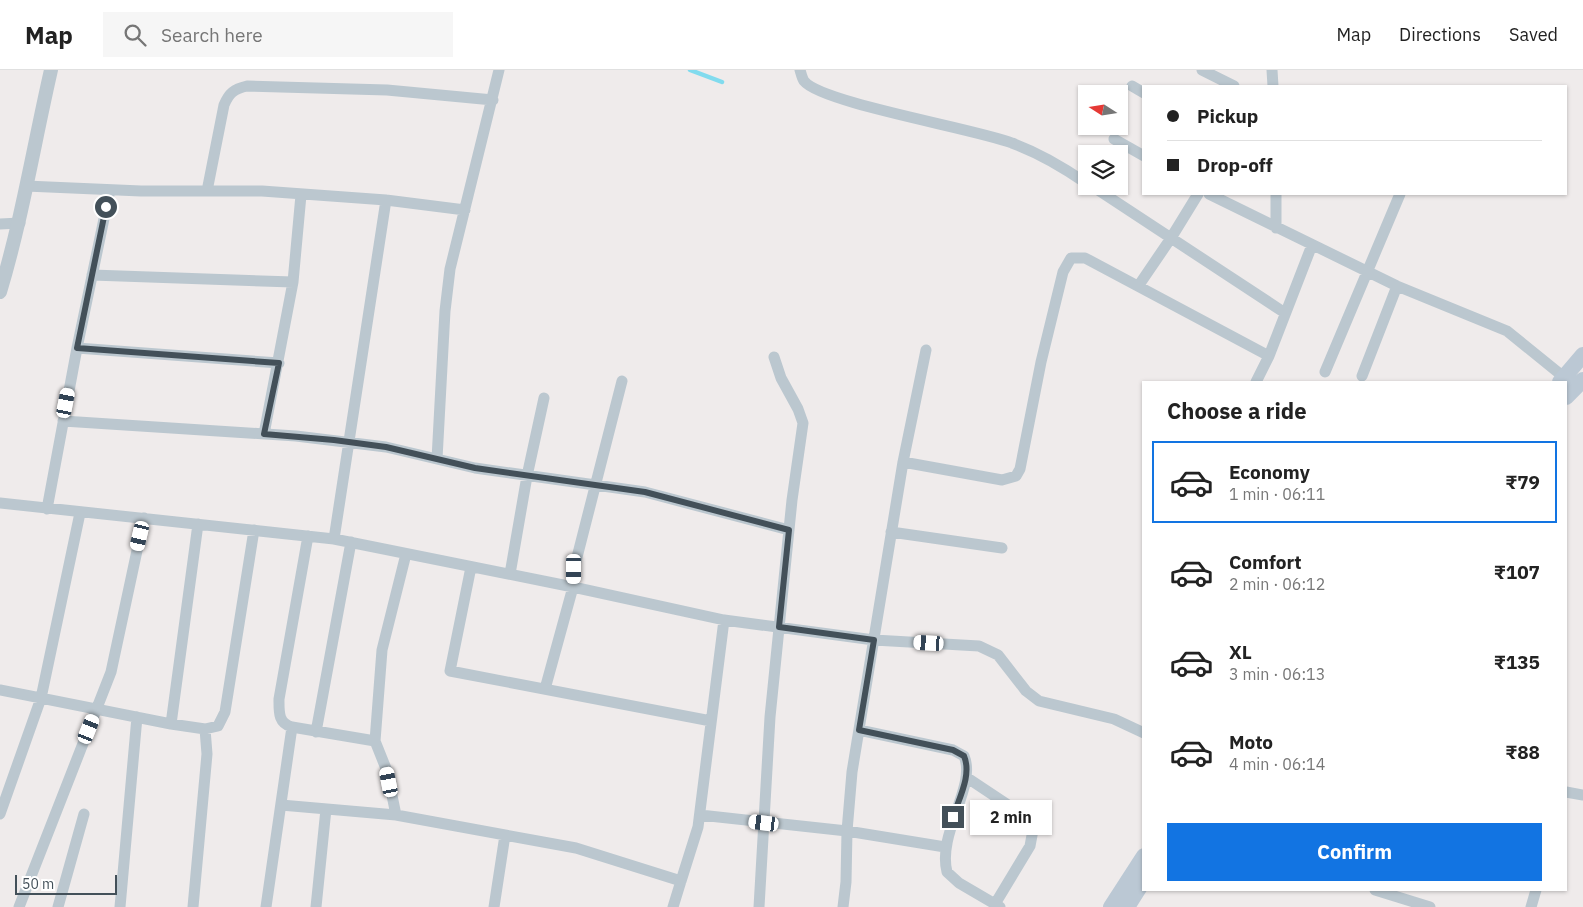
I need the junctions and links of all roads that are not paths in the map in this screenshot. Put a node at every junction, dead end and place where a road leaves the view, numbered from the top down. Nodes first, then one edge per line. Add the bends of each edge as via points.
1 (51, 70) edge
2 (499, 70) edge
3 (800, 70) edge
4 (1202, 70) edge
5 (1272, 70) edge
6 (1232, 85) edge
7 (1273, 85) edge
8 (1132, 86) dead end
9 (1142, 92) edge
10 (493, 100) junction
11 (1114, 139) dead end
12 (1142, 155) edge
13 (1078, 178) edge
14 (26, 186) junction
15 (110, 190) junction
16 (207, 191) junction
17 (301, 195) junction
18 (1106, 195) edge
19 (1197, 195) edge
20 (1211, 195) edge
21 (1276, 195) edge
22 (1400, 195) edge
23 (386, 200) junction
24 (465, 210) junction
25 (20, 223) junction
26 (0, 224) edge
27 (1276, 228) junction
28 (1172, 238) junction
29 (1312, 245) junction
30 (1366, 271) junction
31 (92, 275) junction
32 (293, 282) junction
33 (1139, 285) junction
34 (1396, 286) junction
35 (0, 292) edge
36 (1286, 313) junction
37 (77, 348) junction
38 (926, 350) dead end
39 (1269, 356) junction
40 (1583, 356) edge
41 (774, 357) dead end
42 (279, 363) junction
43 (1325, 372) dead end
44 (1362, 376) dead end
45 (1563, 380) edge
46 (1583, 380) edge
47 (1256, 381) edge
48 (622, 382) dead end
49 (1567, 396) edge
50 (544, 398) dead end
51 (63, 421) junction
52 (264, 434) junction
53 (347, 442) junction
54 (437, 459) junction
55 (903, 462) junction
56 (527, 476) junction
57 (595, 484) junction
58 (0, 503) edge
59 (47, 509) junction
60 (80, 513) junction
61 (144, 518) junction
62 (198, 524) junction
63 (254, 530) junction
64 (789, 530) junction
65 (891, 532) junction
66 (308, 536) junction
67 (334, 539) junction
68 (351, 542) junction
69 (1002, 548) dead end
70 (406, 554) junction
71 (471, 567) junction
72 (510, 574) junction
73 (573, 587) junction
74 (724, 620) junction
75 (779, 627) junction
76 (874, 640) junction
77 (545, 689) junction
78 (0, 690) edge
79 (41, 698) junction
80 (96, 710) junction
81 (137, 717) junction
82 (711, 721) junction
83 (171, 724) junction
84 (292, 727) junction
85 (205, 729) junction
86 (859, 730) junction
87 (316, 732) junction
88 (1142, 732) edge
89 (375, 741) junction
90 (966, 777) junction
91 (1567, 792) edge
92 (1583, 795) edge
93 (281, 805) junction
94 (326, 809) junction
95 (0, 814) edge
96 (84, 814) dead end
97 (396, 815) junction
98 (700, 815) junction
99 (764, 823) junction
100 (846, 832) junction
101 (505, 836) junction
102 (945, 847) junction
103 (1142, 859) edge
104 (681, 881) junction
105 (1142, 883) edge
106 (1378, 891) edge
107 (1536, 891) edge
108 (998, 905) edge
109 (19, 907) edge
110 (58, 907) edge
111 (120, 907) edge
112 (193, 907) edge
113 (266, 907) edge
114 (316, 907) edge
115 (494, 907) edge
116 (673, 907) edge
117 (758, 907) edge
118 (843, 907) edge
119 (1111, 907) edge
120 (1127, 907) edge
121 (1430, 907) edge
122 (1531, 907) edge

1 - 14 street
2 - 10 street
3 - 13 street via 804,82 819,90 1011,142 1053,161
4 - 6 street
5 - 7 street
8 - 9 street
10 - 16 street via 387,90 247,86 235,89 224,105
10 - 24 street
11 - 12 street
14 - 15 street
14 - 25 street
15 - 16 street
15 - 31 street
16 - 17 street
17 - 23 street
17 - 32 street
18 - 28 street
19 - 28 street
20 - 27 street
21 - 27 street
22 - 30 street
23 - 24 street
23 - 53 street
24 - 54 street via 450,269 445,311
25 - 26 street
25 - 35 street
27 - 29 street
28 - 33 street
28 - 36 street
29 - 30 street
29 - 36 street
30 - 34 street
30 - 43 street
31 - 32 street
31 - 37 street
32 - 42 street
33 - 39 street
33 - 55 street via 1085,258 1071,258 1066,265 1016,476 1002,480
34 - 44 street
34 - 45 street via 1507,331
36 - 39 street
37 - 42 street
37 - 51 street
38 - 55 street
39 - 47 street
40 - 45 main road
41 - 64 street via 803,423
42 - 52 street
46 - 49 main road
48 - 57 street
50 - 56 street
51 - 52 street
51 - 59 street
52 - 53 street
53 - 54 street
53 - 67 street
54 - 56 street
55 - 65 street
56 - 57 street
56 - 72 street
57 - 64 street via 645,492
57 - 73 street via 574,569
58 - 59 street
59 - 60 street
60 - 61 street
60 - 79 street
61 - 62 street
61 - 80 street via 110,672
62 - 63 street
62 - 83 street
63 - 66 street
63 - 85 street via 225,712 218,726
64 - 75 street
65 - 69 street
65 - 76 street
66 - 67 street
66 - 84 street via 279,699 281,720
67 - 68 street
68 - 70 street
68 - 87 street
70 - 71 street
70 - 89 street via 382,650
71 - 72 street
71 - 77 street via 450,671
72 - 73 street
73 - 74 street
73 - 77 street
74 - 75 street
74 - 82 street
75 - 76 street
75 - 99 street
76 - 86 street
76 - 88 street via 979,646 998,655 1026,691 1040,702 1114,719
77 - 82 street
78 - 79 street
79 - 80 street
79 - 95 street
80 - 81 street
80 - 109 street
81 - 83 street
81 - 111 street
82 - 98 street
83 - 85 street
84 - 87 street
84 - 93 street
85 - 112 street via 207,754
86 - 90 street via 960,752 968,764
86 - 100 street
87 - 89 street
89 - 97 street via 387,771
90 - 102 street
90 - 108 street via 1023,815 1033,830 1030,846
91 - 92 street
93 - 94 street
93 - 113 street
94 - 97 street
94 - 114 street
96 - 110 street
97 - 101 street
98 - 99 street
98 - 104 street
99 - 100 street
99 - 117 street
100 - 102 street
100 - 118 street
101 - 104 street via 576,848
101 - 115 street
102 - 108 street via 945,864 951,878
103 - 119 main road
104 - 116 street
105 - 120 main road
106 - 121 street
107 - 122 street

